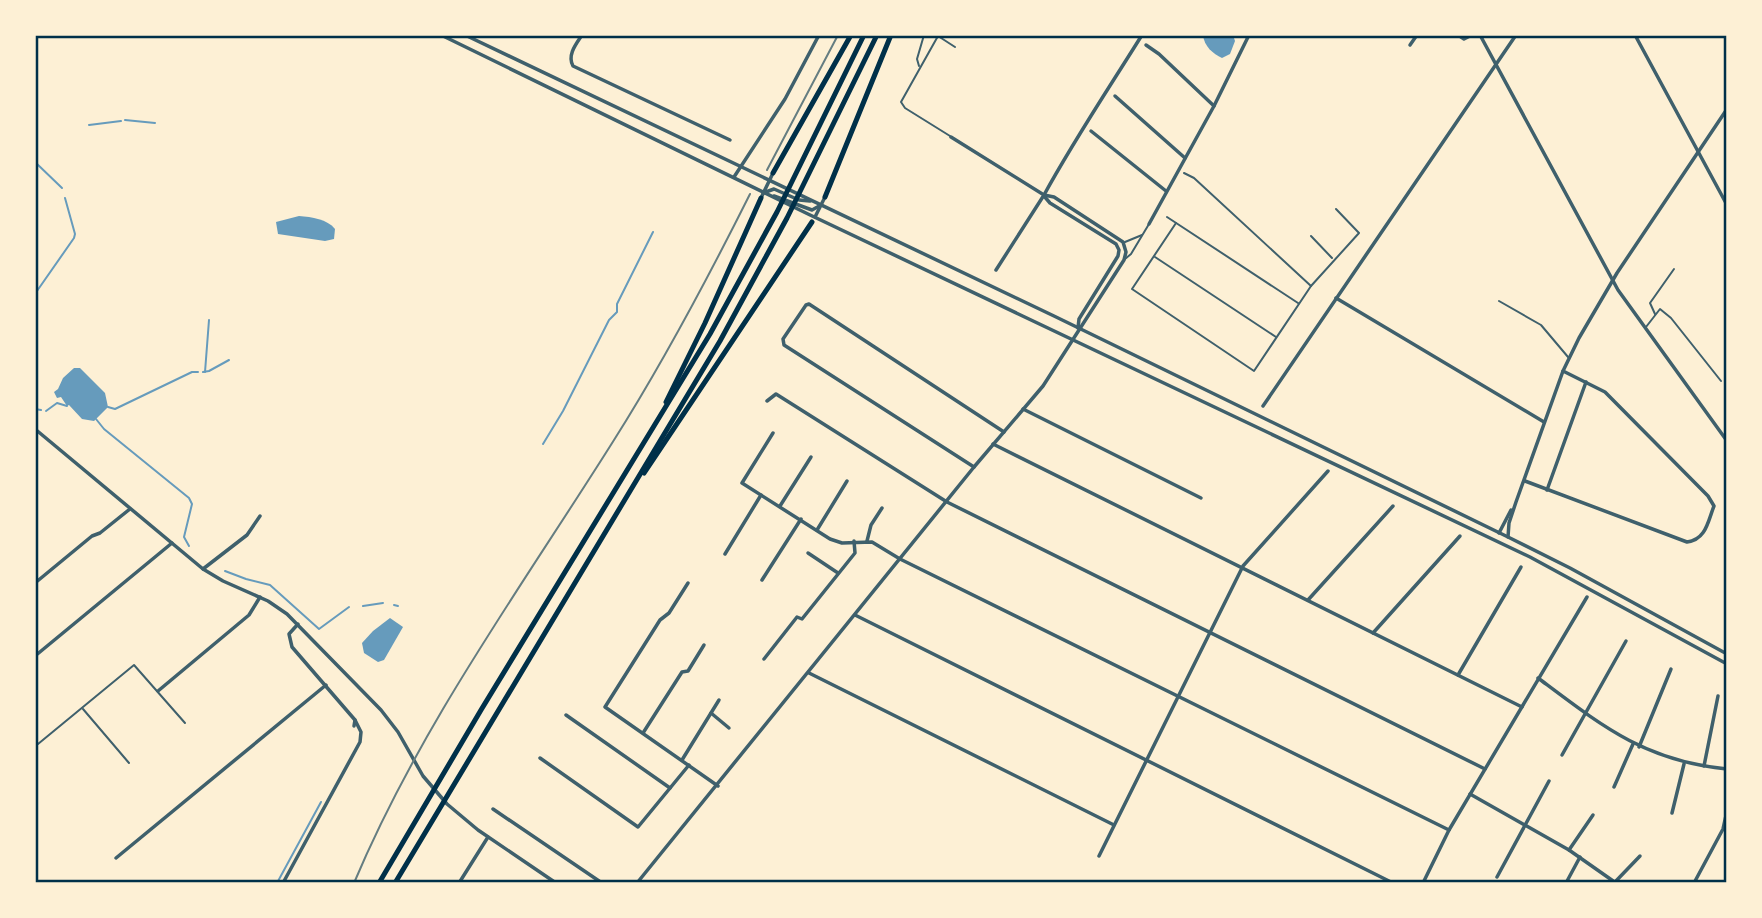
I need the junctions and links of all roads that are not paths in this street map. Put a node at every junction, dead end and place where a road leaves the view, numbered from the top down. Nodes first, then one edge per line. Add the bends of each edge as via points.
1 (441, 35) edge
2 (465, 35) edge
3 (582, 35) edge
4 (819, 35) edge
5 (851, 35) edge
6 (864, 35) edge
7 (877, 35) edge
8 (891, 35) edge
9 (924, 35) edge
10 (1142, 35) edge
11 (1249, 35) edge
12 (1417, 35) edge
13 (1458, 35) edge
14 (1472, 35) edge
15 (1480, 35) edge
16 (1516, 35) edge
17 (1635, 35) edge
18 (1146, 45) dead end
19 (1410, 46) dead end
20 (956, 47) dead end
21 (1495, 65) junction
22 (919, 67) junction
23 (1115, 96) dead end
24 (1214, 106) junction
25 (1727, 109) edge
26 (1091, 131) dead end
27 (951, 137) joint
28 (730, 140) dead end
29 (1698, 155) junction
30 (1185, 158) junction
31 (741, 166) junction
32 (773, 173) joint
33 (1184, 173) dead end
34 (734, 178) junction
35 (770, 180) junction
36 (1167, 191) junction
37 (764, 193) junction
38 (1044, 195) junction
39 (825, 197) joint
40 (814, 201) junction
41 (821, 205) junction
42 (1727, 205) edge
43 (1336, 209) dead end
44 (809, 212) junction
45 (1167, 218) dead end
46 (813, 220) junction
47 (1175, 223) junction
48 (1149, 224) joint
49 (1143, 235) junction
50 (1311, 236) dead end
51 (1123, 242) junction
52 (1154, 256) junction
53 (1334, 259) junction
54 (1124, 260) junction
55 (1674, 269) dead end
56 (996, 270) dead end
57 (1612, 280) junction
58 (1311, 286) junction
59 (1336, 298) junction
60 (1499, 301) dead end
61 (1298, 303) junction
62 (1656, 315) junction
63 (1078, 328) junction
64 (1645, 329) junction
65 (1276, 337) junction
66 (1071, 340) junction
67 (1569, 358) junction
68 (1563, 371) junction
69 (1721, 381) dead end
70 (1586, 382) junction
71 (767, 401) dead end
72 (1263, 405) dead end
73 (1023, 409) junction
74 (1544, 422) junction
75 (656, 424) junction
76 (35, 429) edge
77 (1004, 432) junction
78 (773, 433) dead end
79 (1725, 435) edge
80 (1727, 441) edge
81 (993, 444) junction
82 (811, 457) dead end
83 (974, 467) junction
84 (1328, 471) dead end
85 (847, 481) dead end
86 (1524, 481) junction
87 (631, 489) junction
88 (1547, 490) junction
89 (761, 495) junction
90 (1201, 498) dead end
91 (947, 502) junction
92 (1516, 502) junction
93 (780, 506) junction
94 (1393, 506) dead end
95 (882, 508) dead end
96 (130, 509) junction
97 (260, 516) dead end
98 (801, 519) junction
99 (817, 530) junction
100 (1499, 533) junction
101 (1460, 536) dead end
102 (1508, 537) junction
103 (854, 541) junction
104 (867, 541) junction
105 (172, 543) junction
106 (808, 553) dead end
107 (725, 554) dead end
108 (900, 559) junction
109 (1521, 567) dead end
110 (1242, 568) junction
111 (203, 569) junction
112 (839, 573) junction
113 (762, 580) dead end
114 (35, 583) edge
115 (688, 583) dead end
116 (260, 597) junction
117 (1587, 597) dead end
118 (1307, 601) junction
119 (855, 615) junction
120 (298, 625) junction
121 (1210, 633) junction
122 (1373, 633) junction
123 (1626, 641) dead end
124 (704, 645) dead end
125 (1727, 654) edge
126 (35, 656) edge
127 (764, 659) dead end
128 (1727, 664) edge
129 (1671, 669) dead end
130 (809, 673) junction
131 (1458, 675) junction
132 (1538, 678) junction
133 (326, 685) junction
134 (158, 691) junction
135 (1718, 696) dead end
136 (1179, 697) junction
137 (719, 700) dead end
138 (1521, 707) junction
139 (82, 708) junction
140 (711, 713) junction
141 (1586, 714) junction
142 (566, 715) dead end
143 (185, 723) dead end
144 (729, 729) dead end
145 (643, 733) junction
146 (38, 744) dead end
147 (1633, 744) junction
148 (1639, 747) junction
149 (1562, 755) dead end
150 (540, 758) dead end
151 (682, 760) junction
152 (1147, 761) junction
153 (1684, 762) junction
154 (129, 763) dead end
155 (689, 765) junction
156 (1703, 766) junction
157 (1485, 769) junction
158 (1727, 769) edge
159 (1549, 781) dead end
160 (718, 786) junction
161 (1614, 787) dead end
162 (670, 788) junction
163 (1470, 794) junction
164 (493, 809) dead end
165 (1727, 811) edge
166 (1672, 813) dead end
167 (1593, 815) dead end
168 (1115, 825) junction
169 (1524, 825) junction
170 (1449, 830) junction
171 (488, 837) junction
172 (1569, 850) junction
173 (1099, 856) dead end
174 (1640, 856) dead end
175 (1581, 857) junction
176 (116, 858) dead end
177 (1497, 877) dead end
178 (283, 883) edge
179 (379, 883) edge
180 (395, 883) edge
181 (459, 883) edge
182 (556, 883) edge
183 (603, 883) edge
184 (638, 883) edge
185 (1393, 883) edge
186 (1424, 883) edge
187 (1566, 883) edge
188 (1616, 883) edge
189 (1694, 883) edge

1 - 34 street
2 - 31 street
3 - 28 street via 571,54 573,66
4 - 31 street via 785,99
5 - 32 highway
6 - 75 highway via 757,248
7 - 87 highway via 748,292
8 - 39 highway
9 - 22 lane
10 - 38 street
11 - 24 street
12 - 19 street
13 - 14 street via 1464,39
15 - 21 street
16 - 21 street
17 - 29 street
18 - 24 street
20 - 22 lane via 938,36
21 - 57 street
21 - 59 street
22 - 27 lane via 901,102
23 - 30 street
24 - 30 street
25 - 29 street
26 - 36 street
27 - 38 street
29 - 42 street
29 - 57 street
30 - 36 street
31 - 34 street
31 - 35 street
32 - 35 street
33 - 58 lane via 1202,184
34 - 37 street
35 - 37 street
35 - 40 street
36 - 48 street
37 - 40 street
37 - 44 street
37 - 75 highway
38 - 51 street
38 - 56 street
38 - 63 street via 1119,250
39 - 41 street
40 - 41 street
41 - 44 street
41 - 46 street
41 - 63 street
43 - 53 lane via 1359,233
44 - 46 street
45 - 47 lane
46 - 66 street
46 - 87 highway via 655,460
47 - 52 lane
47 - 61 lane
48 - 49 lane
49 - 51 lane
49 - 54 lane
50 - 53 lane
51 - 54 street
52 - 65 lane
52 - 65 lane via 1132,289 1254,371
53 - 58 lane
54 - 63 street
55 - 62 lane via 1650,303
57 - 64 street
57 - 67 street
58 - 61 lane
59 - 72 street
59 - 74 street
60 - 67 lane via 1541,325
61 - 65 lane
62 - 64 lane
62 - 69 lane via 1660,309 1671,318
63 - 66 street
63 - 100 street
64 - 79 street
66 - 73 street
66 - 128 street via 1530,557
67 - 68 street
68 - 70 street
68 - 74 street
70 - 88 street
70 - 88 street via 1608,394 1714,506 1703,535 1687,542
71 - 91 street via 776,394
73 - 77 street
73 - 90 street
74 - 86 street
75 - 179 highway
76 - 96 street
77 - 81 street
77 - 83 street via 806,305 783,339 784,345
78 - 89 street via 742,483
79 - 80 street
81 - 83 street
81 - 110 street
82 - 93 street
83 - 91 street
84 - 110 street
85 - 99 street
86 - 88 street
86 - 92 street
87 - 180 highway
89 - 93 street
89 - 107 street
91 - 108 street
91 - 121 street
92 - 100 street
92 - 102 street
93 - 98 street
94 - 118 street
95 - 104 street
96 - 105 street
96 - 114 street
97 - 111 street via 247,535
98 - 99 street
98 - 113 street
99 - 103 street via 836,541
100 - 102 street
101 - 122 street
102 - 125 street
103 - 104 street
103 - 112 street via 855,553
104 - 108 street
105 - 111 street
105 - 126 street
106 - 112 street
108 - 119 street
108 - 136 street
109 - 131 street
110 - 118 street
110 - 121 street
111 - 116 street
112 - 127 street
115 - 145 street via 605,707
116 - 120 street
116 - 134 street via 249,615
117 - 132 street
118 - 122 street
119 - 130 street
119 - 152 street
120 - 133 street via 289,634 290,643
120 - 171 street via 381,710 441,798
121 - 136 street
121 - 157 street
122 - 131 street
123 - 141 street
124 - 145 street
129 - 148 street
130 - 160 street
130 - 168 street
131 - 138 street
132 - 138 street
132 - 141 street
133 - 176 street
133 - 178 street via 361,732 360,742
134 - 139 lane via 134,665
134 - 143 lane
135 - 156 street
136 - 152 street
136 - 170 street
137 - 140 street
138 - 157 street
139 - 146 lane
139 - 154 lane
140 - 144 street
140 - 151 street
141 - 147 street
141 - 149 street
142 - 162 street
145 - 151 street
147 - 148 street
147 - 161 street
148 - 153 street
150 - 162 street via 638,827
151 - 155 street
152 - 168 street
152 - 185 street
153 - 156 street
153 - 166 street
155 - 160 street
155 - 162 street
156 - 158 street
157 - 163 street
159 - 169 street
160 - 184 street
163 - 169 street
163 - 170 street
164 - 183 street
165 - 189 street via 1723,829
167 - 172 street
168 - 173 street
169 - 172 street
169 - 177 street
170 - 186 street
171 - 181 street
171 - 182 street
172 - 175 street
174 - 188 street
175 - 187 street
175 - 188 street

